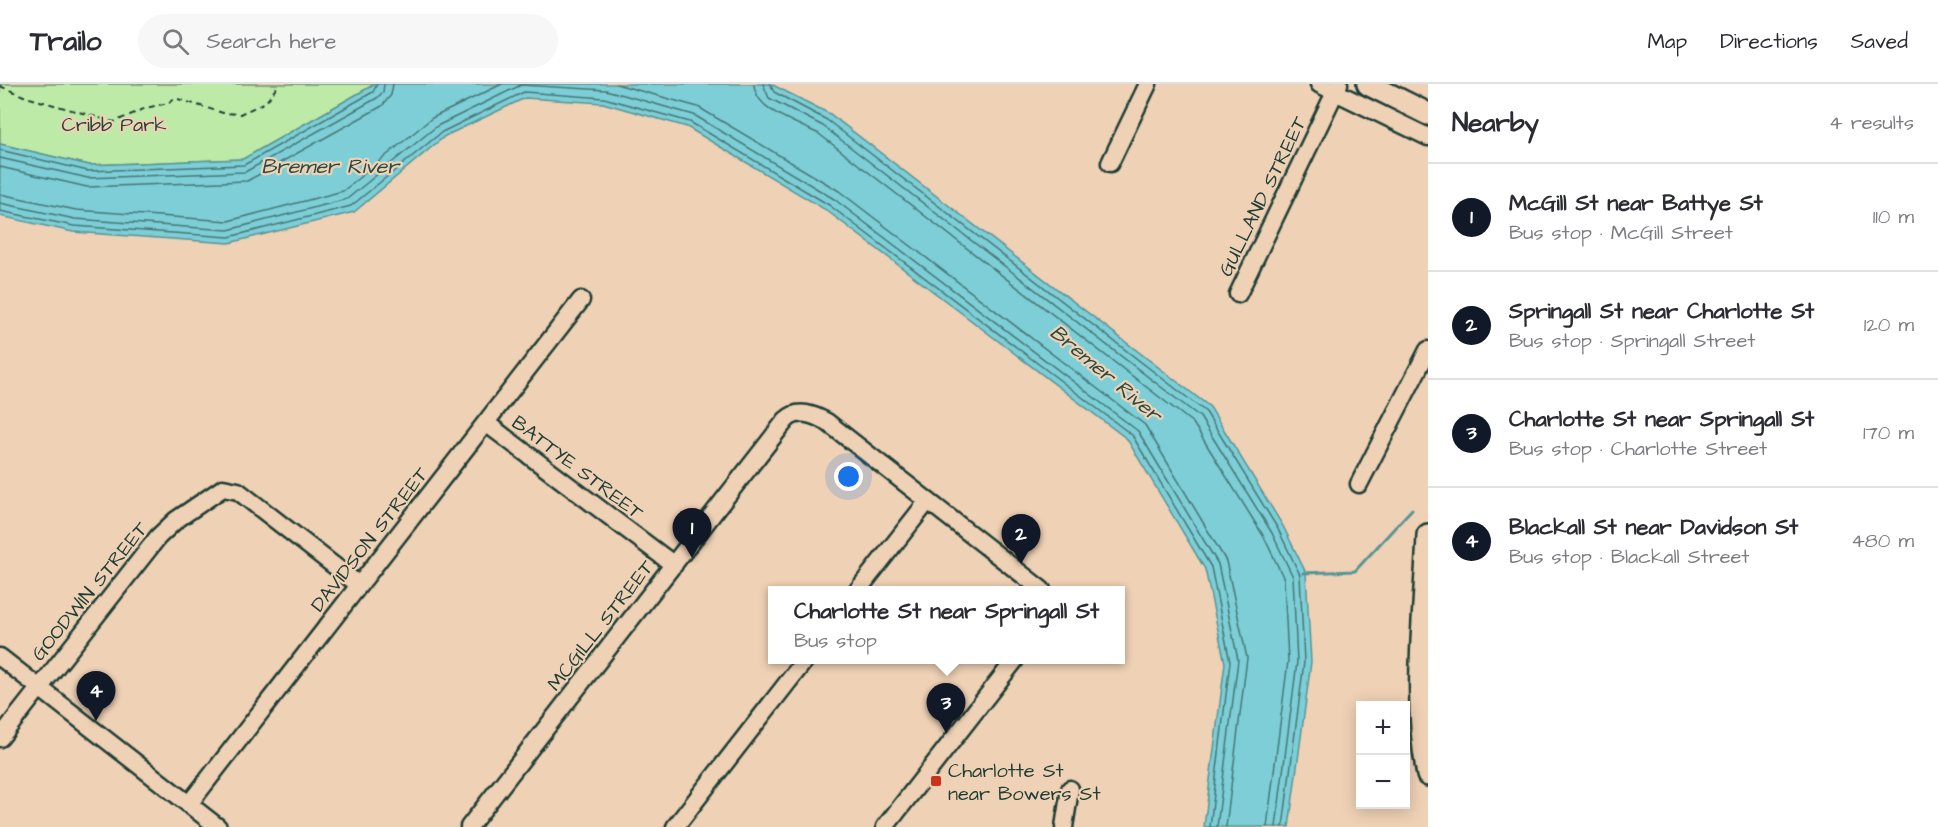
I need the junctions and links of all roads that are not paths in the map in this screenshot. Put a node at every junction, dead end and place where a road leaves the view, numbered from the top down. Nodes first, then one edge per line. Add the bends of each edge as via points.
1 (1148, 84) edge
2 (1319, 84) edge
3 (1368, 84) edge
4 (1337, 88) edge
5 (1422, 112) edge
6 (1428, 137) edge
7 (1110, 163) dead end
8 (1238, 294) dead end
9 (581, 300) dead end
10 (1428, 350) edge
11 (486, 423) junction
12 (1359, 484) dead end
13 (927, 502) junction
14 (1428, 535) edge
15 (674, 565) junction
16 (359, 585) junction
17 (862, 586) edge
18 (1036, 586) edge
19 (0, 657) edge
20 (802, 664) edge
21 (1012, 664) edge
22 (39, 688) junction
23 (0, 738) edge
24 (1428, 775) edge
25 (1070, 789) dead end
26 (189, 804) junction
27 (476, 824) edge
28 (218, 827) edge
29 (675, 827) edge
30 (885, 827) edge
31 (1064, 827) edge

1 - 7 street
2 - 4 street
3 - 5 main road
4 - 6 street
4 - 8 street, GULLAND STREET
9 - 11 street, DAVIDSON STREET
10 - 12 street
11 - 15 street, BATTYE STREET
11 - 16 street, DAVIDSON STREET
13 - 15 street, MCGILL STREET via 827,422 798,413 786,420
13 - 17 street
13 - 18 street
14 - 24 main road via 1421,704
15 - 27 street, MCGILL STREET
16 - 22 street, GOODWIN STREET via 238,491 227,487 167,528
16 - 26 street, DAVIDSON STREET
19 - 22 street
20 - 29 street
21 - 30 street
22 - 23 street, GOODWIN STREET
22 - 26 street
25 - 31 street
26 - 28 street

